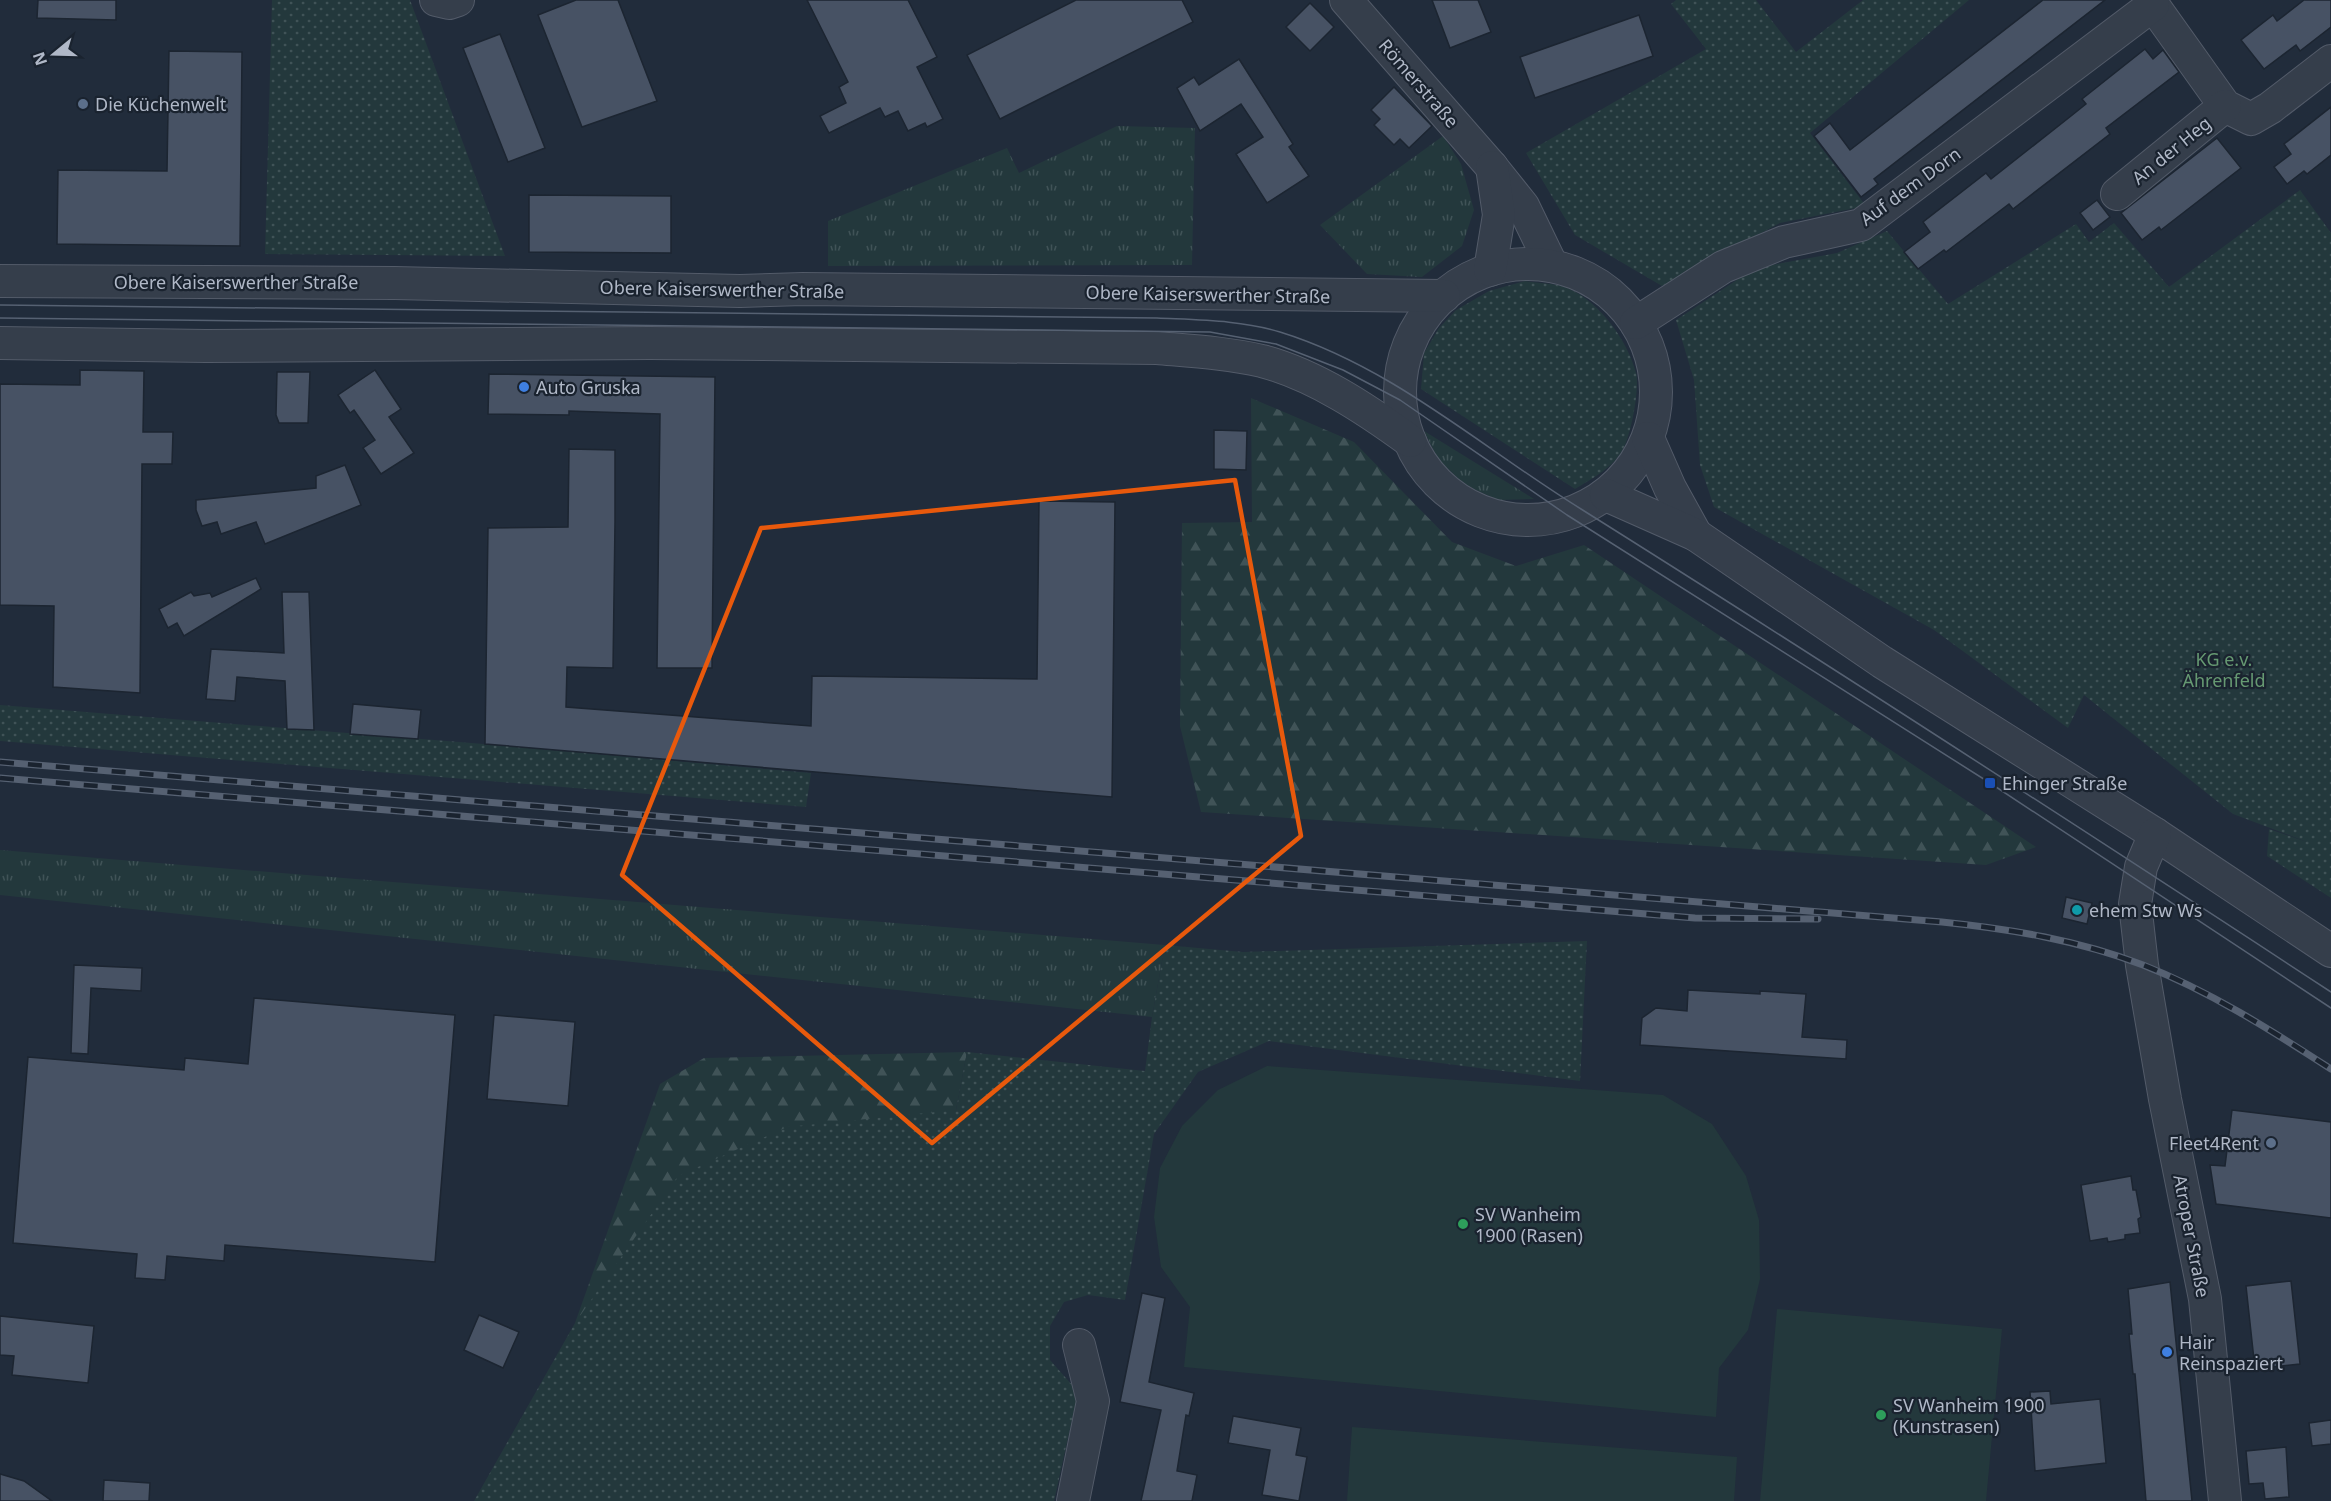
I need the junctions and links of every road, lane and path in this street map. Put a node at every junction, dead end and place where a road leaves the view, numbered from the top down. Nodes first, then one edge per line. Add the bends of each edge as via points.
1 (436, 0) edge
2 (458, 0) edge
3 (1346, 0) edge
4 (2151, 2) edge
5 (2331, 61) edge
6 (2225, 106) junction
7 (1491, 166) junction
8 (2117, 194) dead end
9 (1552, 266) junction
10 (1490, 270) junction
11 (0, 281) edge
12 (1444, 296) junction
13 (1636, 323) junction
14 (0, 343) edge
15 (1648, 438) junction
16 (1410, 441) junction
17 (1606, 495) junction
18 (1696, 535) junction
19 (2155, 834) junction
20 (2331, 951) edge
21 (1079, 1345) dead end
22 (1073, 1501) edge
23 (2225, 1501) edge

1 - 2 street
3 - 7 street, Römerstraße
4 - 6 street, An der Heg
4 - 13 street, Auf dem Dorn via 1861,225 1784,242 1723,267
5 - 6 street, An der Heg via 2251,119
6 - 8 street, An der Heg
7 - 9 street, Römerstraße via 1523,206
7 - 10 street via 1499,215
9 - 10 street via 1521,264
9 - 13 street via 1585,277 1614,296
10 - 12 street via 1466,280
11 - 12 street, Obere Kaiserswerther Straße
12 - 16 street via 1421,322 1406,353 1400,400
13 - 15 street via 1654,366 1656,402
14 - 16 street via 1157,348 1263,362 1328,387
15 - 17 street via 1631,469
15 - 18 street
16 - 17 street via 1430,474 1458,499 1492,515 1530,521 1567,515
17 - 18 street
18 - 19 street via 1882,662
19 - 20 street
19 - 23 street, Atroper Straße via 2141,867 2135,904 2165,1099 2205,1299
21 - 22 street via 1093,1401

